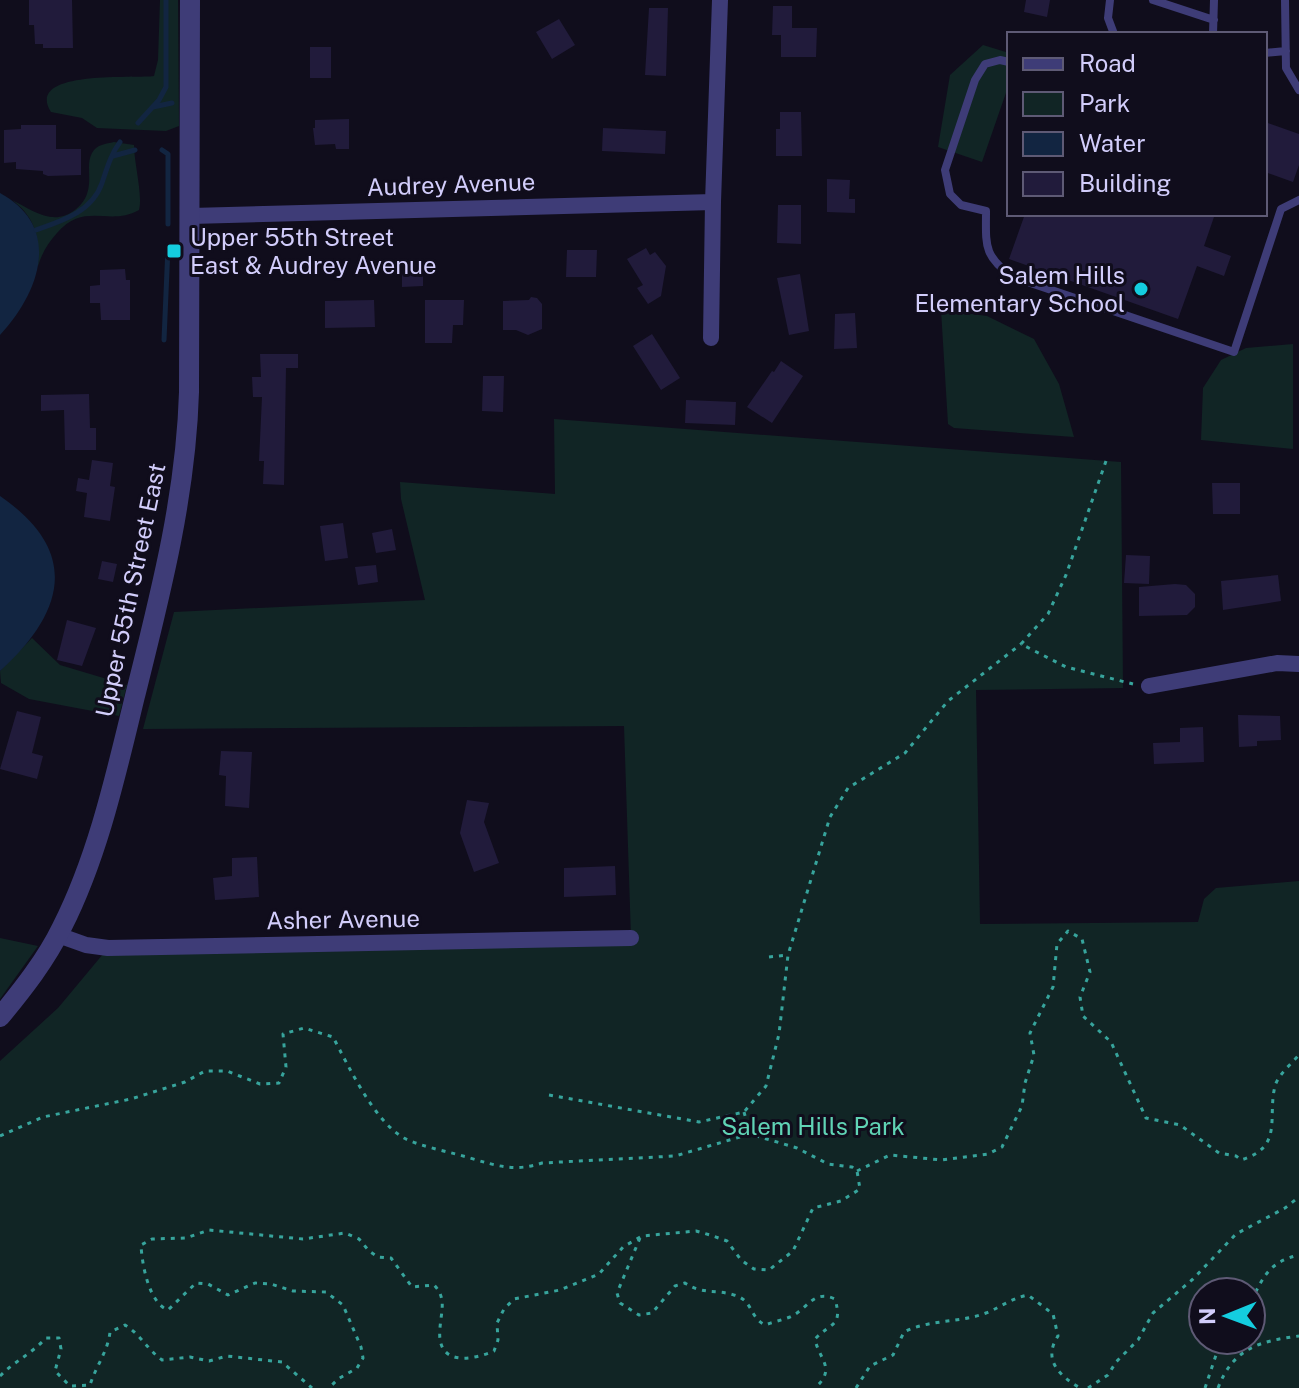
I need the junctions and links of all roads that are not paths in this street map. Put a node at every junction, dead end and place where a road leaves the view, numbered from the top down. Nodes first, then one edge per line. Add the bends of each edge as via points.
1 (190, 0) edge
2 (720, 0) edge
3 (1110, 0) edge
4 (1153, 0) edge
5 (1214, 0) edge
6 (1285, 0) edge
7 (1214, 20) junction
8 (1113, 32) edge
9 (1213, 32) edge
10 (1286, 51) junction
11 (1267, 53) edge
12 (1007, 62) edge
13 (1299, 90) edge
14 (1299, 200) edge
15 (713, 202) junction
16 (191, 216) junction
17 (711, 338) dead end
18 (1299, 664) edge
19 (1149, 686) road end
20 (58, 935) junction
21 (631, 938) dead end
22 (0, 1017) edge

1 - 16 street, Upper 55th Street East
2 - 15 street
3 - 8 lane
4 - 7 lane
5 - 7 lane
6 - 10 lane
7 - 9 lane
10 - 11 lane
10 - 13 lane via 1286,68
12 - 14 lane via 985,64 975,80 945,170 950,194 961,205 986,211 986,243 996,265 1013,277 1234,352 1281,209
15 - 16 street, Audrey Avenue
15 - 17 street
16 - 20 street, Upper 55th Street East via 188,421 179,503 116,772 90,858
18 - 19 street via 1277,663
20 - 21 street, Asher Avenue via 108,948
20 - 22 street, Upper 55th Street East

